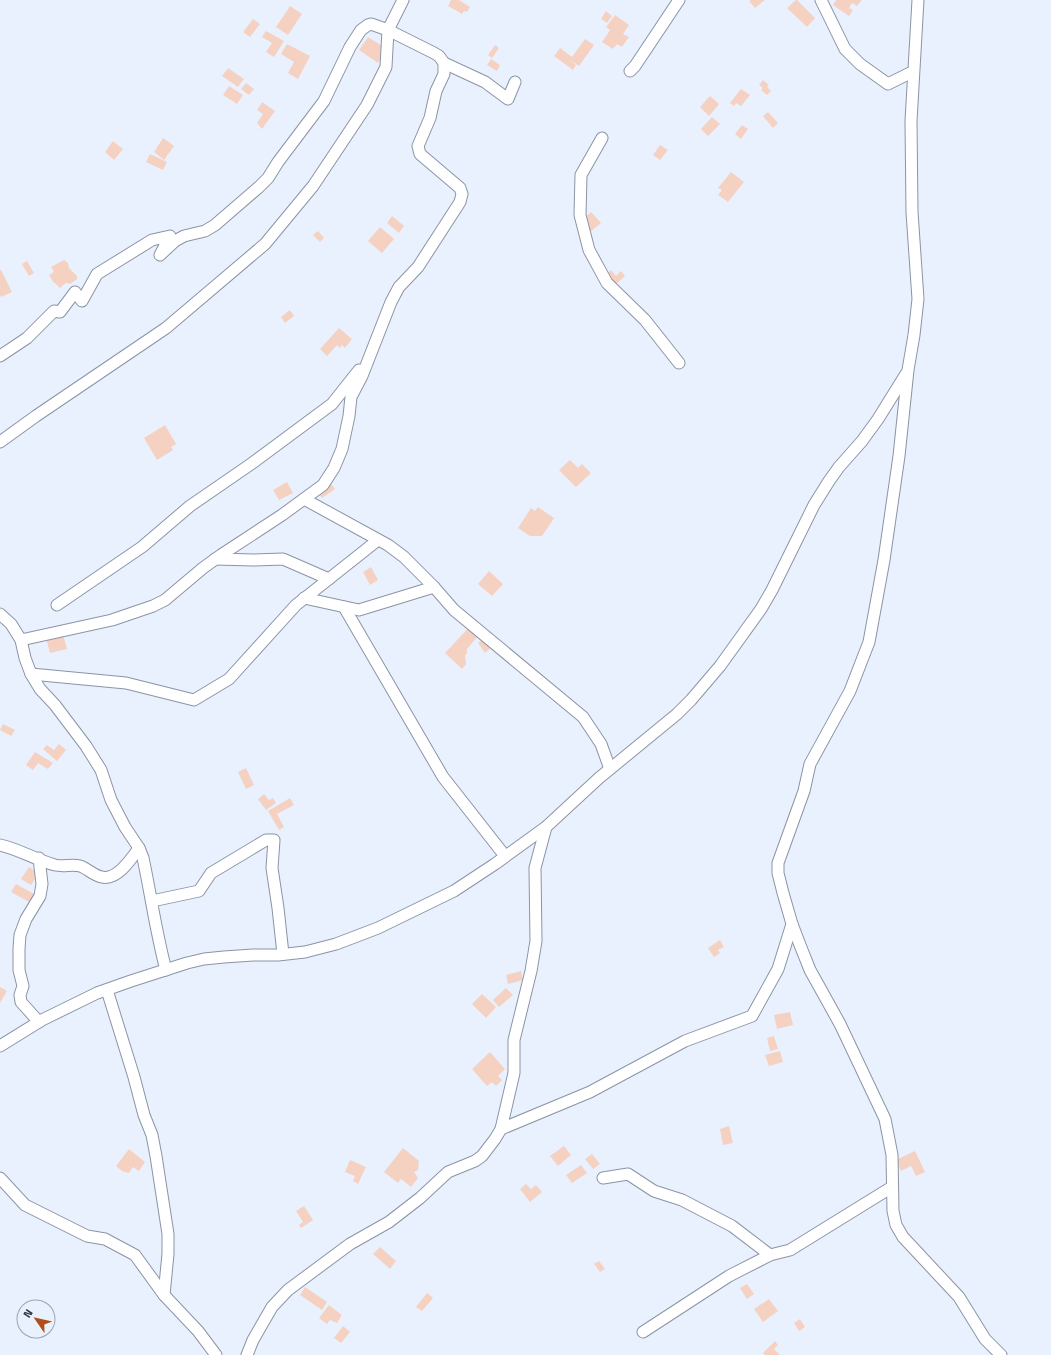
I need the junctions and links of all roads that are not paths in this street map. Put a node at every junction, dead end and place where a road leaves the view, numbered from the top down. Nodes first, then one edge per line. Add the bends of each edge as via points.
1 (403, 0) edge
2 (679, 0) edge
3 (821, 0) edge
4 (918, 0) edge
5 (388, 30) junction
6 (444, 63) junction
7 (630, 71) dead end
8 (910, 73) dead end
9 (515, 82) dead end
10 (602, 138) dead end
11 (0, 356) edge
12 (369, 357) junction
13 (678, 363) dead end
14 (908, 370) junction
15 (0, 442) edge
16 (304, 499) junction
17 (378, 540) junction
18 (215, 559) junction
19 (329, 579) junction
20 (434, 587) junction
21 (304, 598) junction
22 (58, 605) dead end
23 (344, 606) junction
24 (0, 614) edge
25 (21, 640) junction
26 (31, 674) junction
27 (610, 769) junction
28 (546, 827) junction
29 (0, 845) edge
30 (139, 848) junction
31 (505, 856) junction
32 (39, 858) junction
33 (152, 901) junction
34 (792, 924) junction
35 (283, 954) junction
36 (166, 970) junction
37 (106, 990) junction
38 (39, 1022) junction
39 (0, 1046) edge
40 (500, 1129) junction
41 (0, 1178) edge
42 (603, 1178) dead end
43 (892, 1187) junction
44 (770, 1255) junction
45 (164, 1295) junction
46 (643, 1332) dead end
47 (216, 1355) edge
48 (248, 1355) edge
49 (1001, 1355) edge

1 - 5 street
2 - 7 street
3 - 8 street via 845,49 860,64 888,84
4 - 14 street via 911,121 912,212 918,299
5 - 6 street via 434,53
5 - 11 street via 371,24 363,28 350,47 330,91 268,178 224,217 205,231 175,241 160,255 170,236 152,240 97,274 82,301 75,292 60,312 54,311 27,338
5 - 15 street via 386,67 367,104 312,186 265,244 166,328
6 - 9 street via 485,82 508,99
6 - 12 street via 444,74 436,91 430,118 418,151 460,188 461,197 418,267 399,287
10 - 13 street via 581,175 580,215 589,250 607,283 645,320
12 - 16 street via 351,397 342,449 334,468 323,485
12 - 22 street via 332,404 190,506 142,547
14 - 27 street via 878,419 829,481 814,505 772,590 720,666 677,714
14 - 34 street via 894,492 869,642 850,691 810,764 804,791 778,863 778,873
16 - 17 street
16 - 18 street
17 - 19 street
17 - 20 street via 404,557
18 - 19 street via 283,559
18 - 25 street via 165,600 153,606 112,620
19 - 21 street
20 - 23 street via 359,610
20 - 27 street via 454,610 583,717 601,744
21 - 23 street
21 - 26 street via 229,679 194,700 126,683
23 - 31 street via 443,777
24 - 25 street
25 - 26 street
26 - 30 street via 101,770 111,800
27 - 28 street
28 - 31 street
28 - 40 street via 535,868 536,941 514,1040 514,1073
29 - 32 street
30 - 32 street via 121,870 108,877 102,877 80,866 54,865
30 - 33 street
31 - 35 street via 454,891 378,928 336,944 305,952
32 - 38 street via 42,884 40,896 20,935 19,970 23,986 21,1002
33 - 35 street via 199,891 211,874 266,840 274,840 272,868
33 - 36 street
34 - 40 street via 778,969 752,1016 685,1041 590,1092
34 - 43 street via 810,970 840,1024 885,1118 892,1155
35 - 36 street via 204,959
36 - 37 street
37 - 38 street
37 - 45 street via 132,1070 142,1111 152,1135 156,1156 168,1234
38 - 39 street
40 - 48 street via 482,1156 448,1172 389,1222 350,1244 288,1290 272,1307 253,1340
41 - 45 street via 25,1205 87,1236 105,1239 135,1256
42 - 44 street via 628,1174 654,1191 682,1200 732,1226
43 - 44 street via 790,1250
43 - 49 street via 896,1225 903,1237 959,1297 985,1339
44 - 46 street via 729,1276
45 - 47 street via 198,1331

